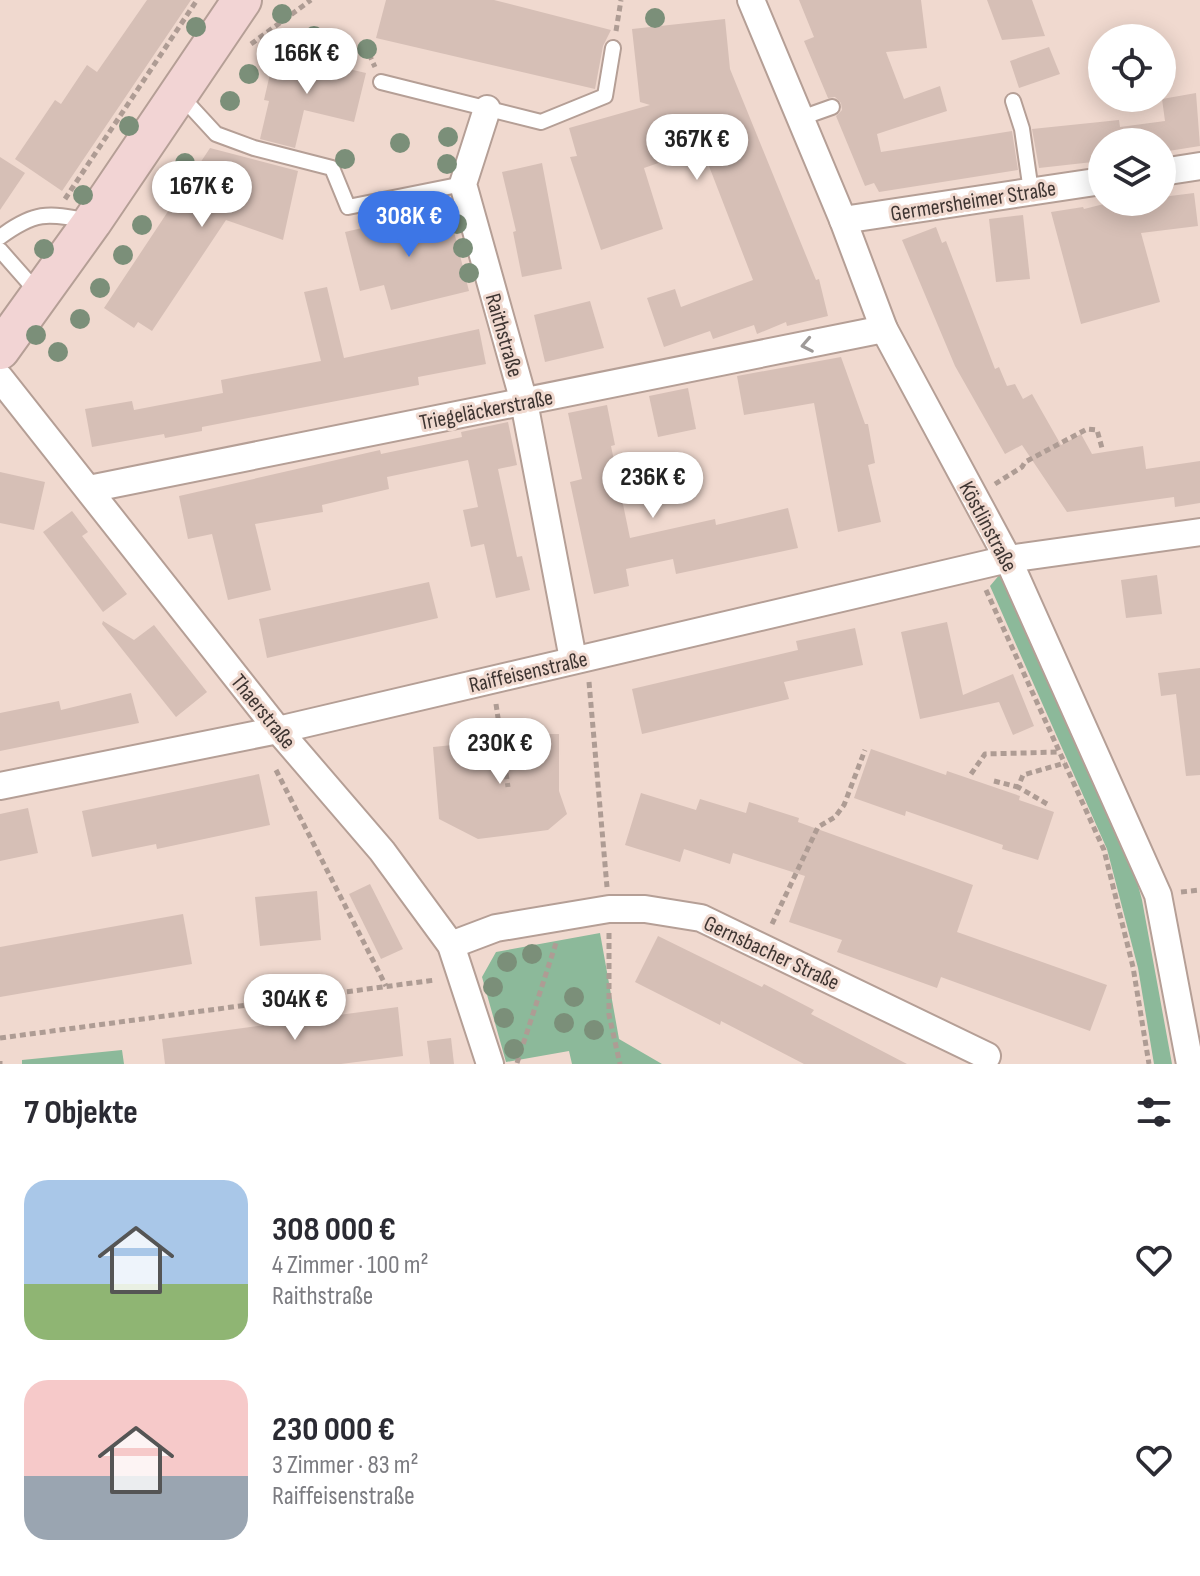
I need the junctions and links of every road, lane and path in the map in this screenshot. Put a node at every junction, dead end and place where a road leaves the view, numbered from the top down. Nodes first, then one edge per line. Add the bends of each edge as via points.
1 (197, 0) edge
2 (242, 0) edge
3 (311, 0) edge
4 (621, 0) edge
5 (751, 0) edge
6 (618, 17) dead end
7 (613, 48) dead end
8 (240, 50) dead end
9 (381, 82) dead end
10 (180, 95) junction
11 (1013, 101) dead end
12 (832, 107) dead end
13 (487, 109) junction
14 (801, 118) junction
15 (1200, 166) edge
16 (1176, 170) edge
17 (1088, 183) edge
18 (463, 184) junction
19 (1031, 191) junction
20 (54, 214) junction
21 (843, 220) junction
22 (92, 222) junction
23 (0, 237) edge
24 (0, 250) edge
25 (40, 297) junction
26 (884, 329) junction
27 (0, 350) edge
28 (0, 378) edge
29 (524, 402) junction
30 (1102, 448) dead end
31 (1002, 481) dead end
32 (89, 489) junction
33 (1200, 532) edge
34 (1008, 559) junction
35 (580, 658) junction
36 (492, 679) junction
37 (267, 732) junction
38 (865, 750) dead end
39 (1060, 752) junction
40 (1065, 763) junction
41 (971, 774) dead end
42 (994, 781) dead end
43 (0, 786) edge
44 (508, 787) dead end
45 (1018, 787) junction
46 (1047, 804) dead end
47 (609, 909) junction
48 (567, 915) junction
49 (451, 945) junction
50 (761, 946) junction
51 (463, 976) junction
52 (386, 986) junction
53 (0, 1038) edge
54 (987, 1056) dead end
55 (490, 1064) edge
56 (517, 1064) edge
57 (620, 1064) edge
58 (1149, 1064) edge
59 (1190, 1064) edge

1 - 20 path
2 - 10 main road
3 - 8 path
4 - 6 path
5 - 14 street, Köstlinstraße
7 - 13 lane via 605,96 541,122
9 - 13 lane
10 - 18 lane via 216,134 332,168 348,207
10 - 22 main road
11 - 19 lane
12 - 14 lane
13 - 18 street
14 - 21 street, Köstlinstraße
15 - 16 street
17 - 19 street, Germersheimer Straße
18 - 29 street, Raithstraße
19 - 21 street, Germersheimer Straße
20 - 22 lane
20 - 23 lane via 21,222
21 - 26 street, Köstlinstraße
22 - 25 main road
24 - 25 lane
25 - 27 main road
26 -> 29 street, Triegeläckerstraße
26 - 34 street, Köstlinstraße
28 - 32 street, Thaerstraße
29 - 32 street, Triegeläckerstraße
29 - 35 street, Raithstraße
30 - 31 path via 1097,430 1087,429 1025,462
32 - 37 street, Thaerstraße
33 - 34 street, Raiffeisenstraße
34 - 35 street, Raiffeisenstraße
34 - 39 path via 984,585
34 - 59 street, Köstlinstraße via 1158,895
35 - 36 street, Raiffeisenstraße
35 - 47 path
36 - 37 street, Raiffeisenstraße
36 - 44 path
37 - 43 street, Raiffeisenstraße
37 - 49 street, Thaerstraße via 382,851
37 - 52 path
38 - 50 path via 844,805 818,827
39 - 40 path
39 - 41 path via 985,754
40 - 45 path via 1023,775
40 - 58 path via 1104,850 1133,967
42 - 45 path
45 - 46 path
47 - 48 street, Gernsbacher Straße
47 - 50 street, Gernsbacher Straße via 701,918
47 - 57 path via 609,1015
48 - 49 street, Gernsbacher Straße via 496,928
48 - 56 path
49 - 51 street, Thaerstraße
50 - 54 street, Gernsbacher Straße
51 - 52 path
51 - 55 street, Thaerstraße
52 - 53 path

